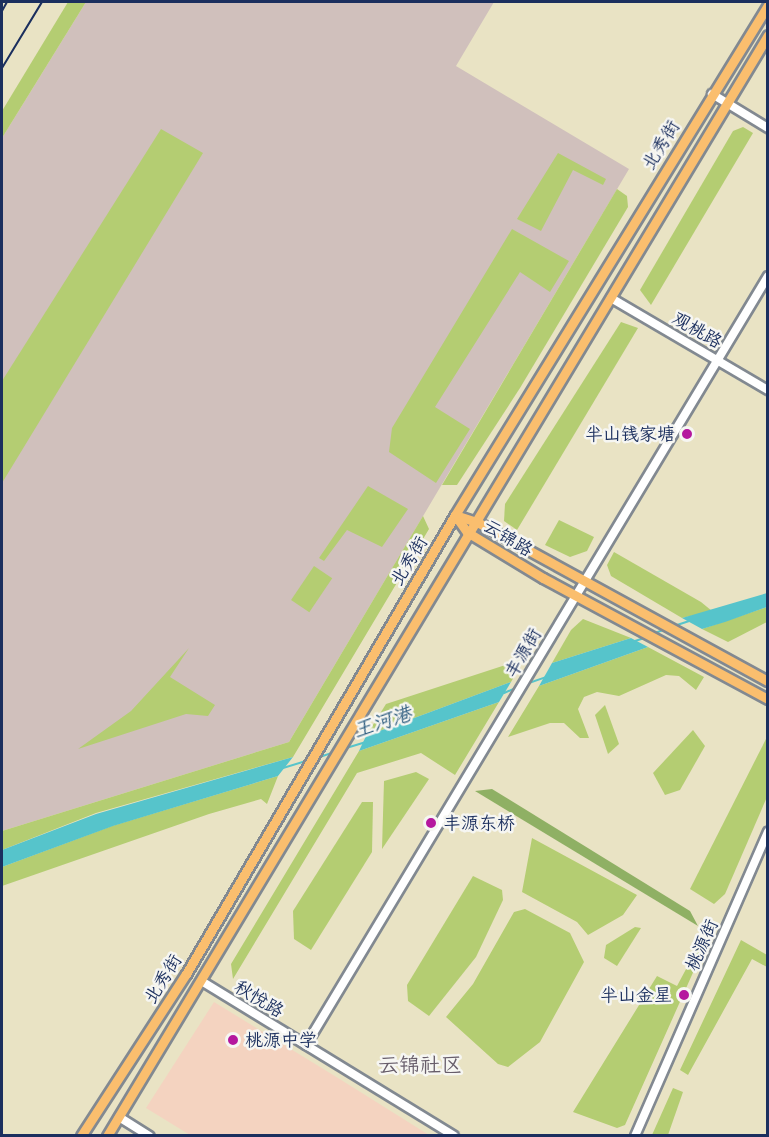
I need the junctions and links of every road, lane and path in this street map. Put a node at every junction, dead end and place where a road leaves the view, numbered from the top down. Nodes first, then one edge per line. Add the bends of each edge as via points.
1 (768, 4) edge
2 (768, 36) edge
3 (712, 94) junction
4 (727, 104) junction
5 (768, 128) edge
6 (768, 276) edge
7 (610, 298) junction
8 (717, 359) junction
9 (768, 390) edge
10 (455, 515) junction
11 (479, 523) junction
12 (467, 532) junction
13 (584, 582) junction
14 (575, 594) junction
15 (768, 681) edge
16 (768, 699) edge
17 (768, 832) edge
18 (203, 982) junction
19 (306, 1045) junction
20 (119, 1117) junction
21 (81, 1136) edge
22 (107, 1136) edge
23 (150, 1136) edge
24 (454, 1136) edge
25 (635, 1136) edge

1 - 3 main road, 北秀街
2 - 4 main road, 北秀街
3 - 4 street
3 - 10 main road, 北秀街
4 - 5 street
4 - 7 main road, 北秀街
6 - 8 street, 丰源街
7 - 8 street, 观桃路
7 - 11 main road, 北秀街
8 - 9 street, 观桃路
8 - 13 street, 丰源街
10 - 11 main road, 云锦路
10 - 12 main road, 云锦路
10 - 21 main road, 北秀街 via 186,974
11 - 12 main road, 北秀街
11 - 13 main road, 云锦路
12 - 14 main road, 云锦路
12 - 18 main road, 北秀街
13 - 14 street, 丰源街
13 - 15 main road, 云锦路 via 681,638
14 - 16 main road, 云锦路
14 - 19 street, 丰源街
17 - 25 street, 桃源街
18 - 19 street, 秋悦路
18 - 20 main road, 北秀街
19 - 24 street, 秋悦路
20 - 22 main road, 北秀街
20 - 23 street

